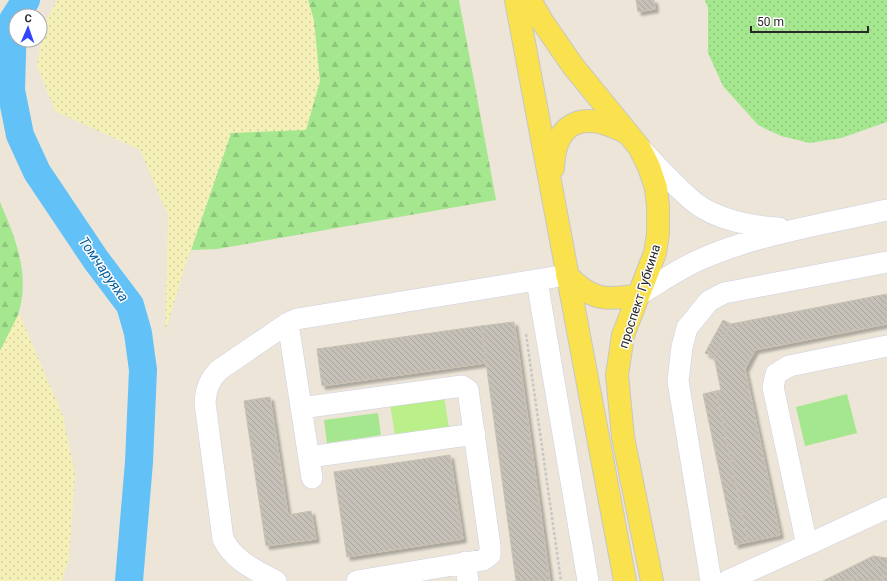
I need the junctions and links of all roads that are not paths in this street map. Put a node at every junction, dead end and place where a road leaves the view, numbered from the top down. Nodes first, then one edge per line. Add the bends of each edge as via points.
1 (516, 0) edge
2 (530, 0) edge
3 (632, 139) junction
4 (552, 191) junction
5 (887, 210) edge
6 (803, 229) junction
7 (887, 262) edge
8 (567, 275) junction
9 (537, 281) junction
10 (638, 295) junction
11 (288, 323) junction
12 (887, 346) edge
13 (301, 408) junction
14 (475, 434) junction
15 (309, 457) junction
16 (312, 478) dead end
17 (887, 508) edge
18 (807, 545) junction
19 (467, 572) edge
20 (276, 581) edge
21 (357, 581) edge
22 (588, 581) edge
23 (626, 581) edge
24 (652, 581) edge
25 (711, 581) edge
26 (727, 581) edge

1 - 4 main road
2 - 3 main road, проспект Губкина via 573,66
3 - 4 main road via 610,124 589,121 567,128 558,139 555,149
3 - 6 street via 695,203 724,218 756,227
3 - 10 main road, проспект Губкина via 656,188 658,213 656,253
4 - 8 main road
5 - 6 street
6 - 10 street via 742,243 670,274
7 - 25 street via 724,293 710,300 687,328 679,361 678,381
8 - 9 street
8 - 10 main road via 581,289 600,298 618,299
8 - 23 main road
9 - 11 street via 298,319
9 - 22 street
10 - 24 main road, проспект Губкина via 623,334 617,375 623,437
11 - 13 street
11 - 20 street via 219,370 206,389 205,403 223,539 239,561
12 - 18 street via 789,366 776,374 773,387
13 - 14 street via 462,386 468,390
13 - 15 street
14 - 15 street
14 - 19 street via 490,555
15 - 16 street
17 - 18 street
18 - 26 street
19 - 21 street

